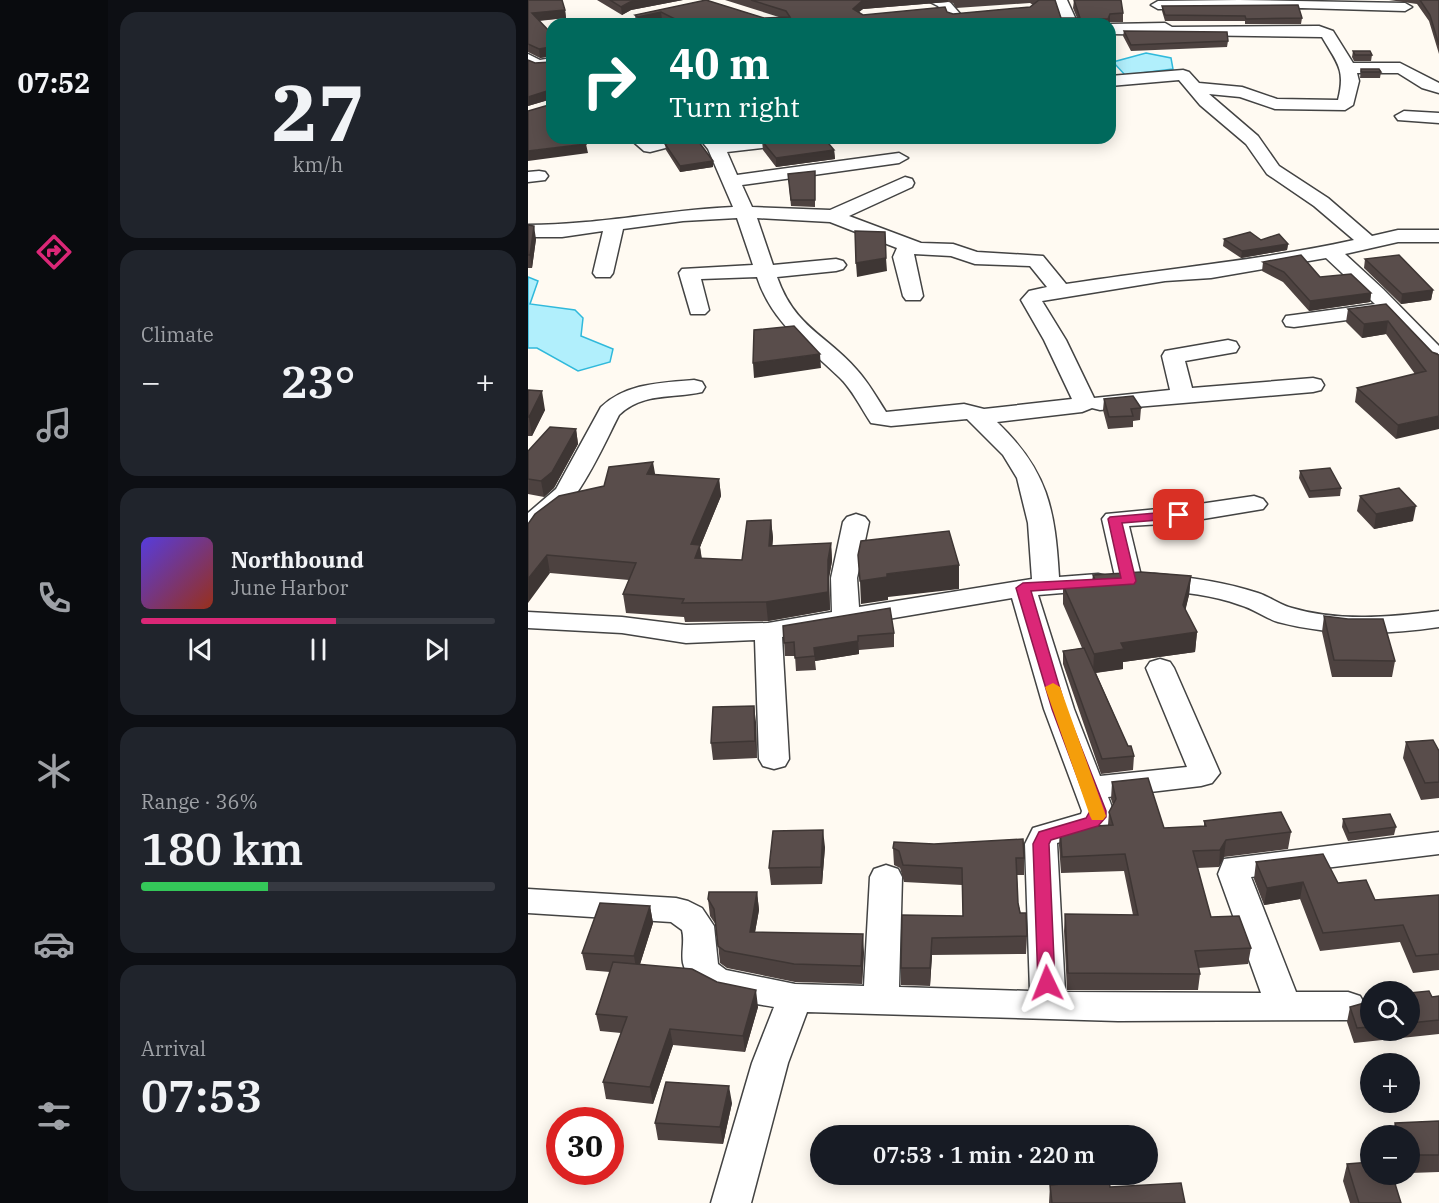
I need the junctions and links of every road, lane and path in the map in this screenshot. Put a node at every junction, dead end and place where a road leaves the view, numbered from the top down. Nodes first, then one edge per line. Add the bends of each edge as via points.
1 (1060, 0) edge
2 (1300, 2) edge
3 (1157, 3) edge
4 (1378, 3) edge
5 (929, 5) edge
6 (1405, 7) dead end
7 (975, 14) edge
8 (954, 16) edge
9 (1068, 18) edge
10 (1116, 30) edge
11 (1319, 31) junction
12 (1167, 34) junction
13 (1348, 69) junction
14 (1116, 80) edge
15 (1195, 88) junction
16 (1439, 88) edge
17 (1404, 116) dead end
18 (1439, 117) edge
19 (646, 144) edge
20 (664, 144) edge
21 (712, 144) edge
22 (899, 158) dead end
23 (731, 181) junction
24 (905, 183) dead end
25 (745, 212) junction
26 (833, 216) junction
27 (614, 224) junction
28 (528, 231) edge
29 (1439, 236) edge
30 (1369, 243) junction
31 (908, 246) junction
32 (1330, 251) junction
33 (836, 265) dead end
34 (765, 271) junction
35 (603, 273) dead end
36 (1062, 292) junction
37 (913, 296) dead end
38 (1390, 308) junction
39 (698, 310) dead end
40 (1294, 321) dead end
41 (1228, 347) dead end
42 (1439, 359) edge
43 (1313, 385) dead end
44 (694, 387) dead end
45 (1183, 396) junction
46 (1084, 403) junction
47 (979, 417) junction
48 (1254, 504) dead end
49 (856, 522) dead end
50 (528, 526) edge
51 (1129, 581) junction
52 (1035, 587) junction
53 (846, 618) junction
54 (1439, 619) edge
55 (530, 626) edge
56 (768, 631) junction
57 (1160, 668) dead end
58 (774, 759) dead end
59 (1089, 788) junction
60 (1439, 843) edge
61 (886, 877) dead end
62 (528, 901) edge
63 (795, 998) junction
64 (881, 999) junction
65 (1048, 1005) junction
66 (1348, 1006) edge
67 (1284, 1007) junction
68 (731, 1203) edge

1 - 9 street
2 - 3 street
2 - 4 street
2 - 11 street
3 - 12 street
4 - 6 street
5 - 8 street
7 - 8 street
10 - 12 street
11 - 12 street
11 - 13 street via 1328,34
13 - 15 street via 1351,81 1345,105 1275,104 1242,92
13 - 16 street via 1400,68
14 - 15 street via 1181,69
15 - 30 street via 1252,140 1273,170 1321,202
17 - 18 street
19 - 20 street
21 - 23 street
22 - 23 street
23 - 25 street
24 - 26 street
25 - 26 street
25 - 27 street
25 - 34 street
26 - 31 street
27 - 28 street
27 - 35 street
29 - 30 street via 1398,236
30 - 32 street
31 - 36 street via 953,250 975,258 1035,260
31 - 37 street via 903,257
32 - 36 street
32 - 38 street
33 - 34 street
34 - 39 street via 689,273
34 - 47 street via 773,295 800,332 849,374 879,418 964,411
36 - 46 street via 1036,295 1031,300 1055,340
38 - 40 street
38 - 42 street
41 - 45 street via 1173,356
43 - 45 street
44 - 50 street via 634,394 617,404 566,494
45 - 46 street
46 - 47 street
47 - 52 street via 1022,465 1032,490 1043,534
48 - 51 street via 1115,519
49 - 53 street via 844,578
51 - 52 street
51 - 54 street via 1191,584 1250,599 1285,616 1345,625 1400,625
52 - 53 street
52 - 59 street via 1059,709
53 - 56 street
55 - 56 street via 622,625 686,634
56 - 58 street
57 - 59 street via 1205,773
59 - 65 street via 1098,817 1044,836 1041,844
60 - 67 street via 1235,867 1234,874
61 - 64 street
62 - 63 street via 676,910 690,915 700,927 700,969 704,976
63 - 64 street
63 - 68 street via 770,1063
64 - 65 street
65 - 67 street
66 - 67 street

